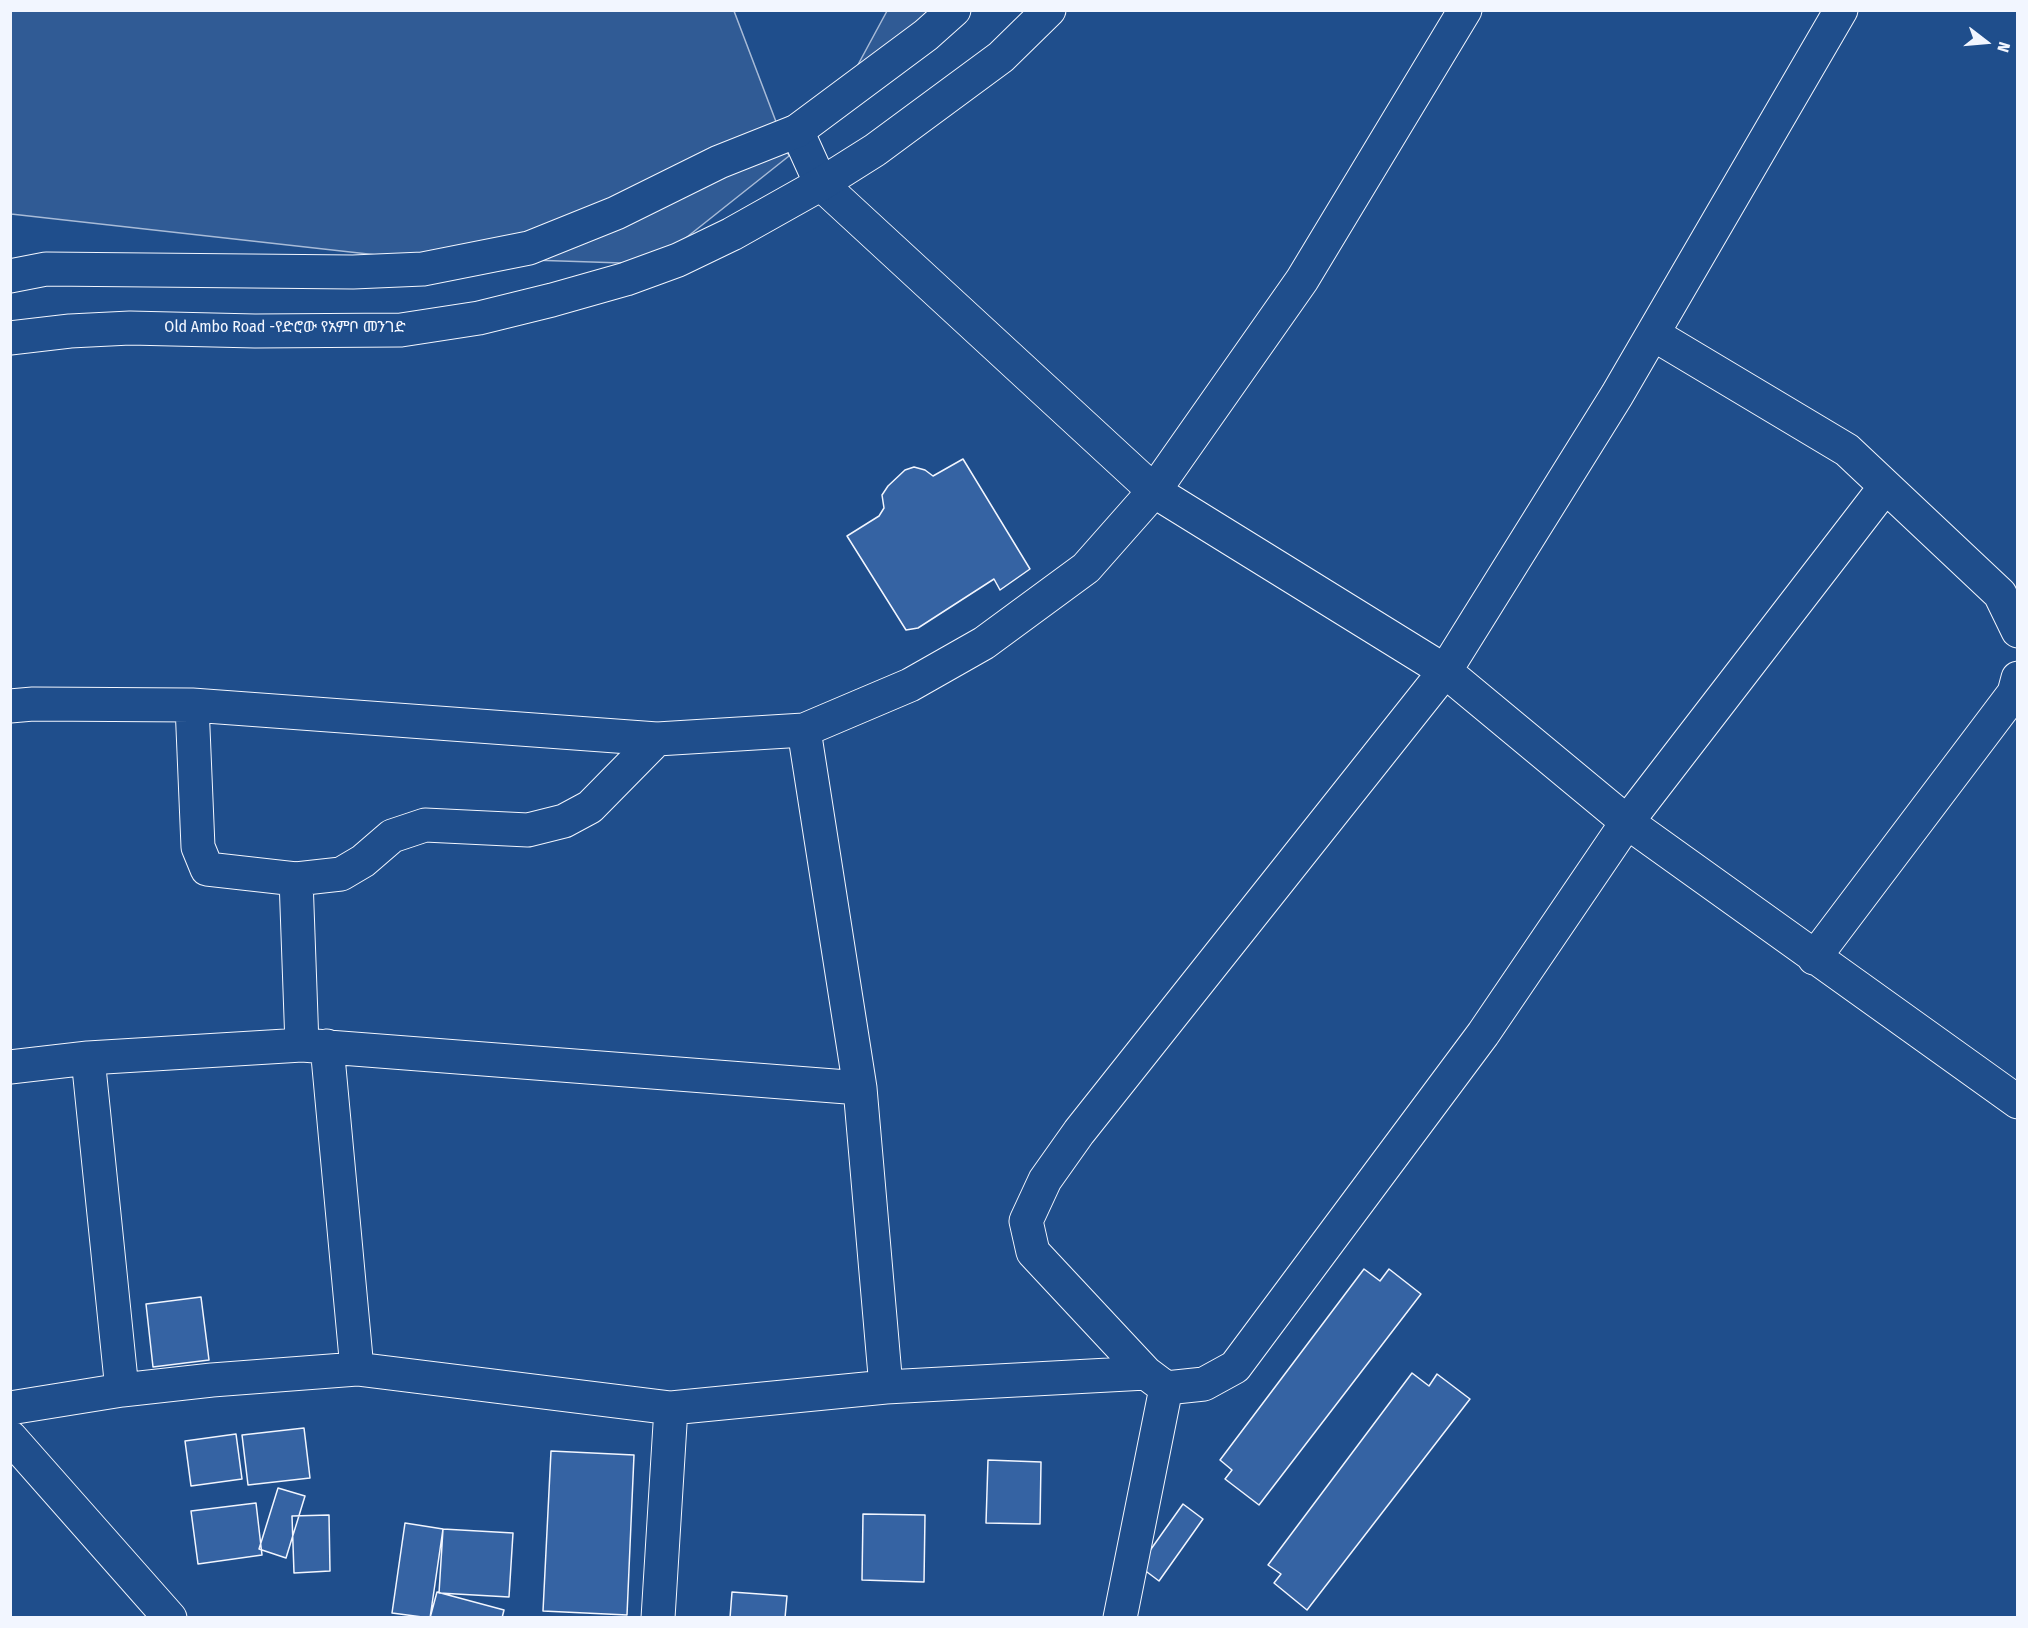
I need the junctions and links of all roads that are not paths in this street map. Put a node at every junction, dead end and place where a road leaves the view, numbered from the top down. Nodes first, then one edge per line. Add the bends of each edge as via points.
1 (954, 10) edge
2 (1049, 10) edge
3 (1465, 10) edge
4 (1841, 10) edge
5 (797, 131) junction
6 (821, 184) junction
7 (10, 276) edge
8 (1653, 334) junction
9 (10, 338) edge
10 (1885, 488) junction
11 (1154, 491) junction
12 (2018, 631) edge
13 (1445, 671) junction
14 (2018, 678) edge
15 (192, 705) junction
16 (10, 706) edge
17 (804, 730) junction
18 (657, 739) junction
19 (1626, 822) junction
20 (296, 879) junction
21 (1815, 958) junction
22 (314, 1045) junction
23 (88, 1058) junction
24 (10, 1066) edge
25 (860, 1088) junction
26 (2018, 1102) edge
27 (357, 1369) junction
28 (1156, 1380) junction
29 (886, 1387) junction
30 (122, 1390) junction
31 (10, 1408) edge
32 (671, 1408) junction
33 (10, 1437) edge
34 (170, 1617) edge
35 (658, 1617) edge
36 (1120, 1617) edge

1 - 5 street
2 - 6 street, Old Ambo Road -የድሮው የአምቦ መንገድ via 1000,57 875,150
3 - 11 street via 1302,280
4 - 8 street
5 - 6 street
5 - 7 street via 529,248 423,268 353,272 46,269
6 - 9 street, Old Ambo Road -የድሮው የአምቦ መንገድ via 678,260 616,282 479,318 402,330 130,328
6 - 11 street
8 - 10 street via 1847,450
8 - 13 street
10 - 12 street via 2000,594
10 - 19 street
11 - 13 street
11 - 17 street via 1086,568 984,643 910,685
13 - 19 street
13 - 28 street via 1079,1132 1045,1180 1026,1221 1033,1252
14 - 21 street via 2014,693
15 - 16 street
15 - 18 street
15 - 20 street via 198,847 207,869
17 - 18 street
17 - 25 street
18 - 20 street via 590,807 564,820 528,830 426,825 392,836 363,861 340,874
19 - 21 street
19 - 28 street via 1483,1034 1235,1367 1203,1384
20 - 22 street
21 - 26 street
22 - 23 street
22 - 25 street
22 - 27 street
23 - 24 street
23 - 30 street
25 - 29 street
27 - 30 street
27 - 32 street
28 - 29 street
28 - 36 street
29 - 32 street
30 - 31 street
32 - 35 street
33 - 34 street

